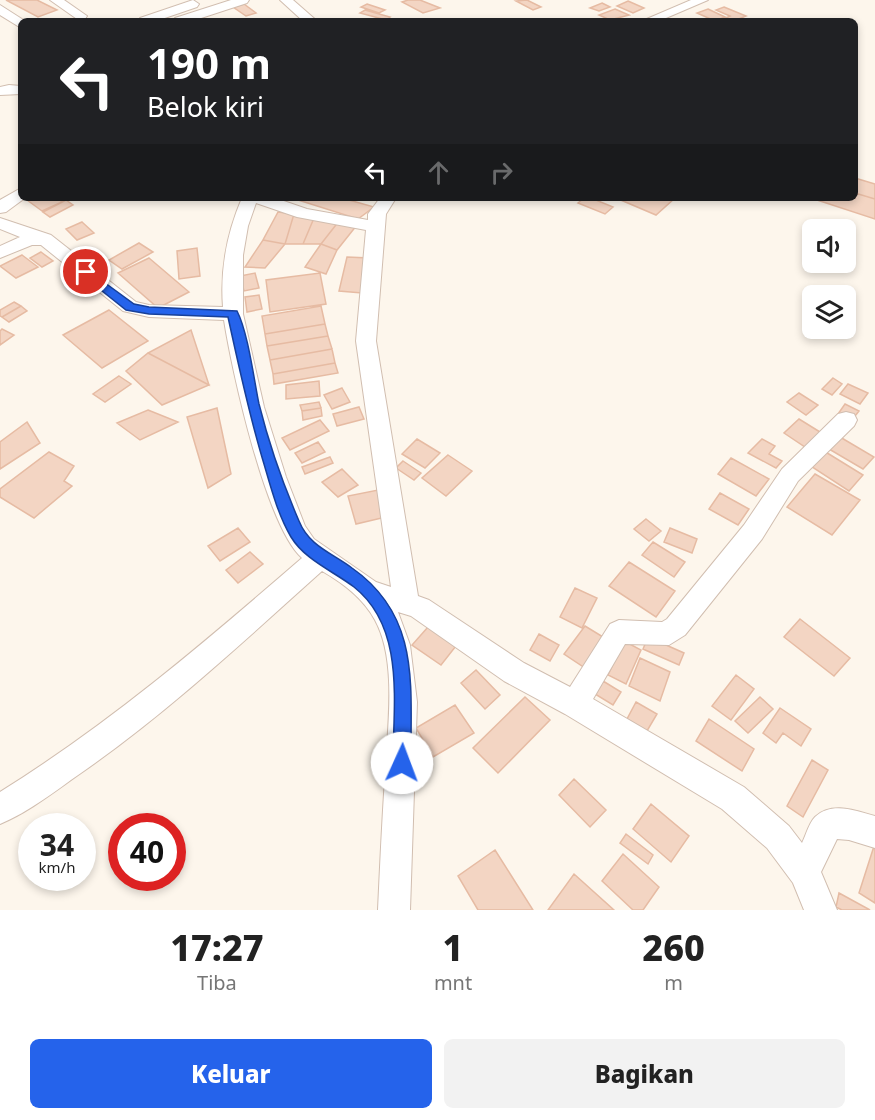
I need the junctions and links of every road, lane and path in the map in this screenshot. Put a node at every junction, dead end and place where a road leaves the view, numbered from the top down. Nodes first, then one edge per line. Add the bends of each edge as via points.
1 (206, 0) edge
2 (243, 0) edge
3 (286, 0) edge
4 (702, 0) edge
5 (65, 2) edge
6 (0, 9) edge
7 (74, 18) edge
8 (153, 18) edge
9 (188, 18) edge
10 (307, 18) edge
11 (656, 18) edge
12 (18, 22) edge
13 (18, 195) edge
14 (249, 201) edge
15 (267, 201) edge
16 (386, 201) edge
17 (0, 208) edge
18 (0, 223) edge
19 (376, 227) junction
20 (38, 238) junction
21 (0, 253) edge
22 (233, 314) junction
23 (846, 420) dead end
24 (321, 557) junction
25 (370, 591) junction
26 (406, 602) junction
27 (575, 704) junction
28 (0, 809) edge
29 (875, 832) edge
30 (804, 872) junction
31 (394, 910) edge
32 (821, 910) edge

1 - 8 street
2 - 9 street
3 - 10 street
4 - 11 street
5 - 7 street via 84,15
6 - 12 street
13 - 17 street
14 - 22 street via 235,242
15 - 19 street via 303,213
16 - 19 street via 377,214
18 - 20 street
19 - 26 street via 366,325 367,356
20 - 21 street
20 - 22 street via 50,242 130,307
22 - 24 street via 254,408 279,492 301,541
23 - 27 street via 790,475 753,532 676,627 662,634 619,632
24 - 25 street
24 - 28 street via 138,714 42,784
25 - 26 street
25 - 31 street via 392,624 402,671
26 - 27 street via 432,615 514,672
27 - 30 street via 733,798 778,837
29 - 30 street via 844,824 830,825
30 - 32 street

